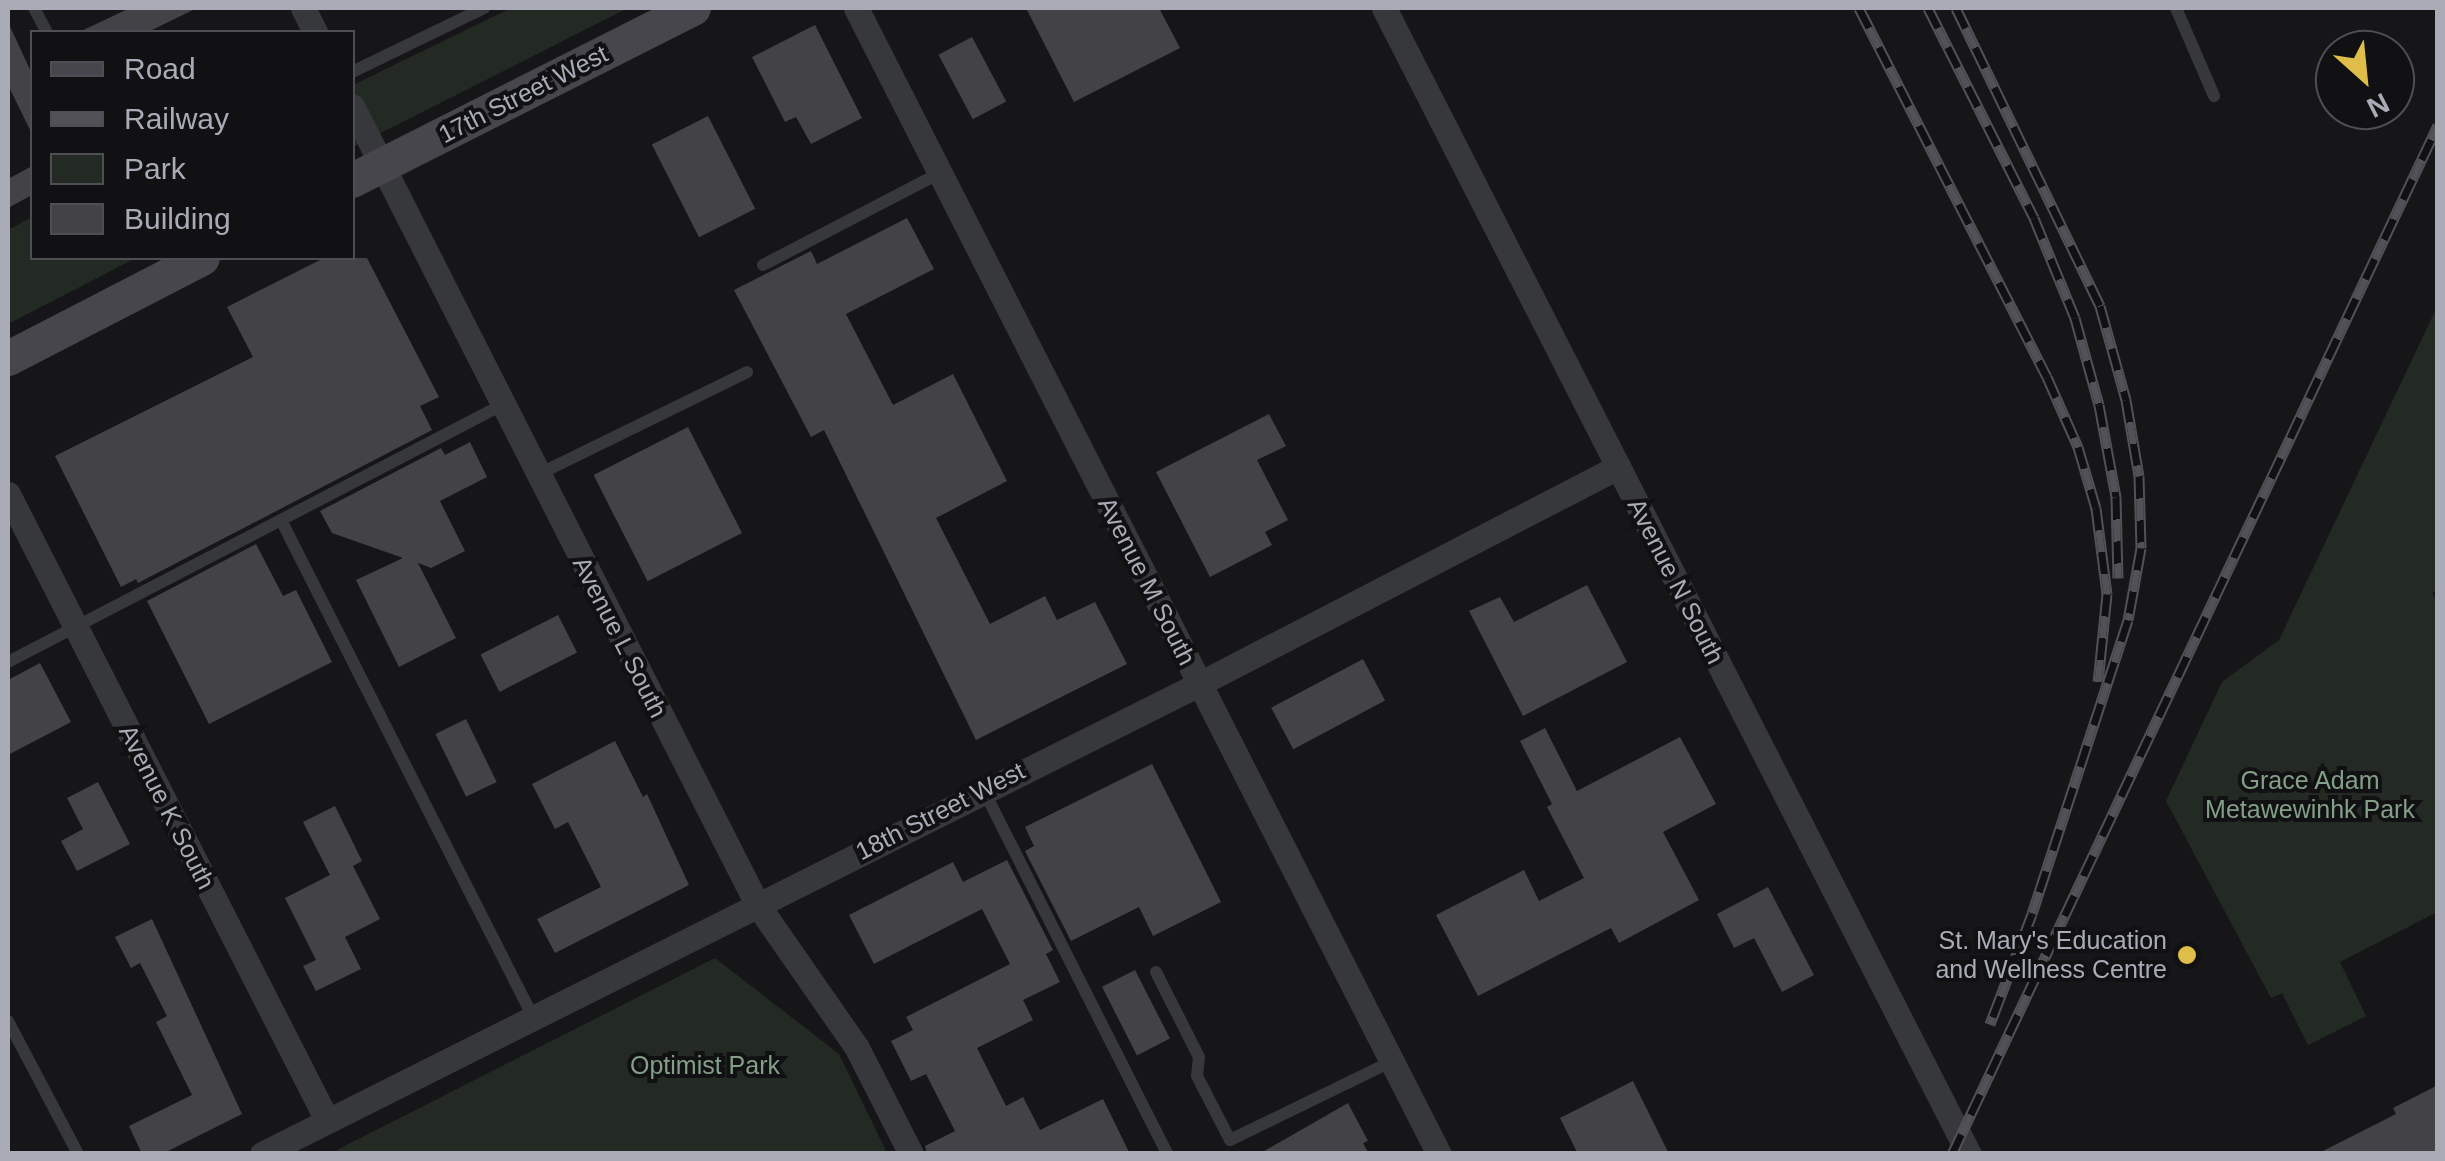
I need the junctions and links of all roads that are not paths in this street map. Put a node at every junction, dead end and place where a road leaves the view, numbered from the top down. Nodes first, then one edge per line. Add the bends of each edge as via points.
1 (34, 8) edge
2 (303, 8) edge
3 (484, 8) edge
4 (693, 8) edge
5 (856, 8) edge
6 (1384, 8) edge
7 (2176, 8) edge
8 (46, 30) edge
9 (315, 30) edge
10 (355, 71) edge
11 (2214, 96) dead end
12 (355, 119) edge
13 (367, 172) edge
14 (940, 173) junction
15 (198, 260) edge
16 (762, 265) dead end
17 (8, 358) edge
18 (747, 372) dead end
19 (502, 405) junction
20 (1618, 467) junction
21 (537, 475) junction
22 (8, 494) edge
23 (282, 522) junction
24 (76, 629) junction
25 (8, 662) edge
26 (1198, 684) junction
27 (982, 788) junction
28 (756, 904) junction
29 (1156, 972) dead end
30 (533, 1017) junction
31 (8, 1020) edge
32 (1393, 1061) junction
33 (326, 1120) junction
34 (78, 1154) edge
35 (262, 1154) edge
36 (911, 1154) edge
37 (1168, 1154) edge
38 (1440, 1154) edge
39 (1969, 1154) edge

1 - 8 lane
2 - 9 street
3 - 10 lane
4 - 13 street, 17th Street West
5 - 14 street, Avenue M South
6 - 20 street, Avenue N South
7 - 11 lane
12 - 13 street, Avenue L South
13 - 19 street, Avenue L South
14 - 16 lane
14 - 26 street, Avenue M South
15 - 17 street
18 - 21 lane
19 - 21 street, Avenue L South
19 - 23 lane
20 - 26 street, 18th Street West
20 - 39 street, Avenue N South
21 - 28 street, Avenue L South
22 - 24 street, Avenue K South
23 - 24 lane
23 - 30 lane
24 - 25 lane
24 - 33 street, Avenue K South
26 - 27 street, 18th Street West
26 - 32 street, Avenue M South
27 - 28 street, 18th Street West
27 - 37 lane
28 - 30 street, 18th Street West
28 - 36 street, Avenue L South via 857,1048
29 - 32 lane via 1200,1057 1197,1076 1230,1140
30 - 33 street, 18th Street West
31 - 34 lane
32 - 38 street, Avenue M South
33 - 35 street, 18th Street West

